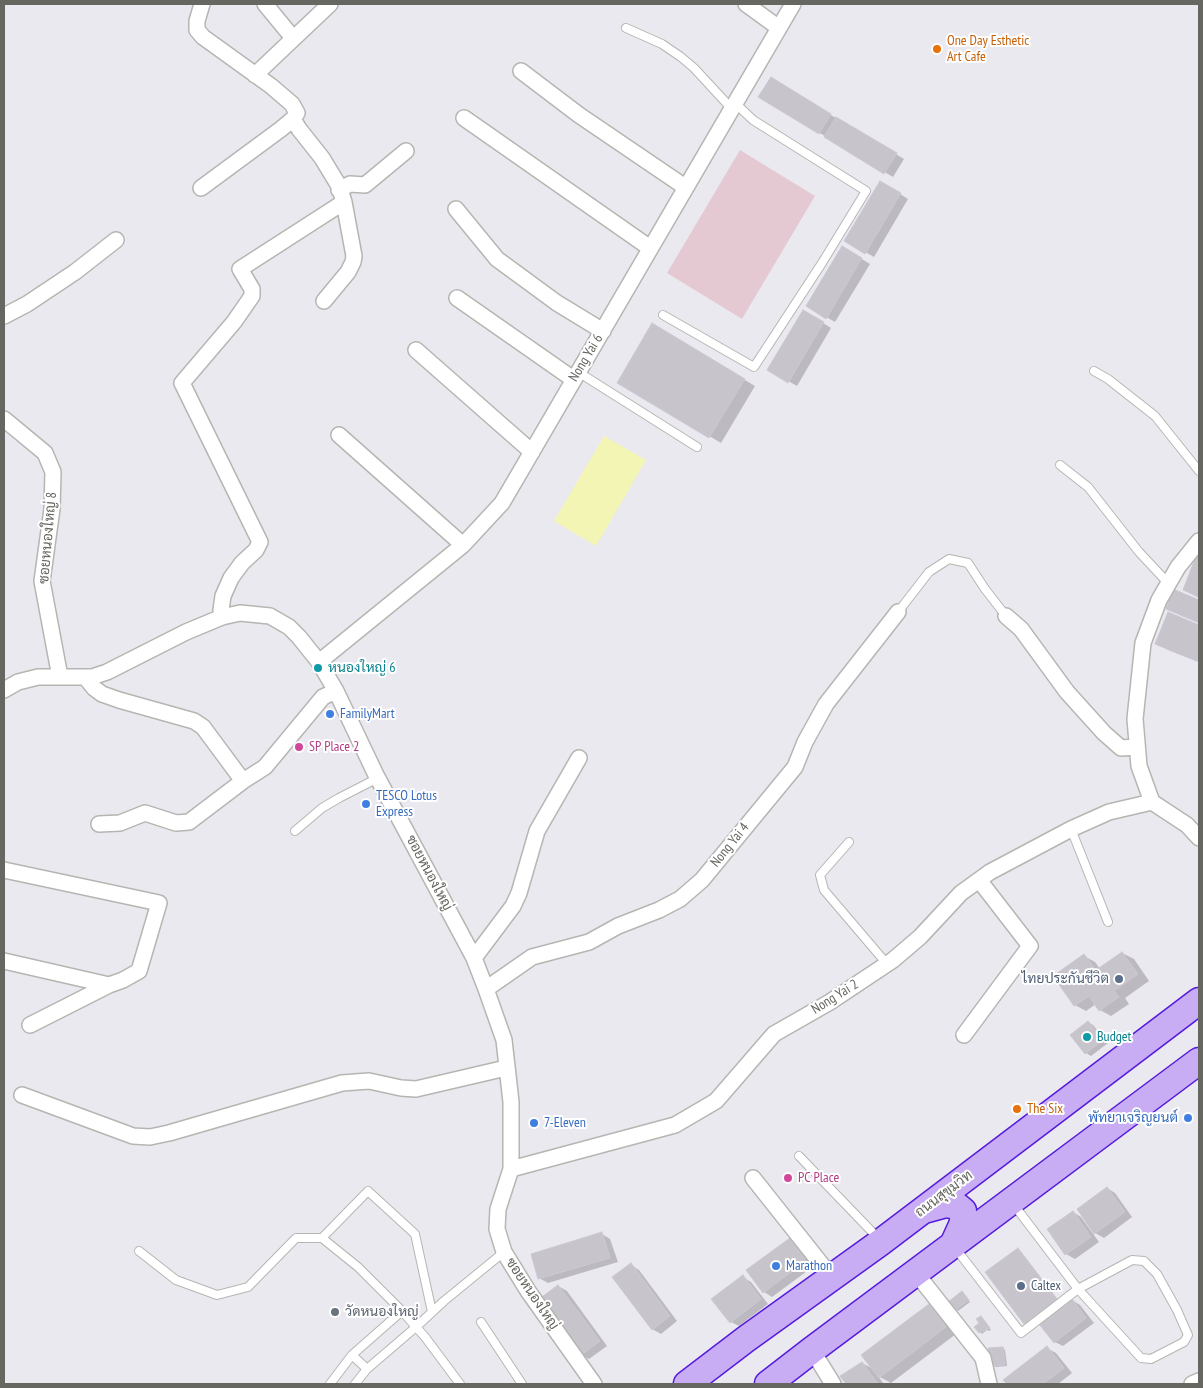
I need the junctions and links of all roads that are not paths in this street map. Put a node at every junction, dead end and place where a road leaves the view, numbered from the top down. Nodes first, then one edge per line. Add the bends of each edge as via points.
1 (202, 4) edge
2 (265, 4) edge
3 (746, 4) edge
4 (793, 4) edge
5 (321, 7) edge
6 (626, 28) dead end
7 (779, 28) junction
8 (293, 38) junction
9 (522, 71) dead end
10 (255, 75) junction
11 (733, 105) junction
12 (464, 118) dead end
13 (293, 119) junction
14 (406, 150) dead end
15 (685, 187) junction
16 (201, 188) dead end
17 (342, 196) junction
18 (456, 209) dead end
19 (116, 240) dead end
20 (650, 248) junction
21 (457, 298) dead end
22 (324, 302) dead end
23 (663, 315) dead end
24 (4, 316) edge
25 (603, 331) junction
26 (416, 350) dead end
27 (1094, 371) dead end
28 (576, 375) junction
29 (4, 419) edge
30 (339, 435) dead end
31 (697, 447) dead end
32 (532, 452) junction
33 (1060, 465) dead end
34 (1199, 471) edge
35 (1199, 541) edge
36 (463, 545) junction
37 (1168, 583) junction
38 (898, 612) joint
39 (1006, 616) joint
40 (222, 617) junction
41 (320, 662) junction
42 (60, 676) junction
43 (86, 678) junction
44 (4, 689) edge
45 (336, 691) junction
46 (1136, 747) junction
47 (579, 758) dead end
48 (378, 778) junction
49 (243, 781) junction
50 (1152, 802) junction
51 (99, 824) dead end
52 (1071, 829) junction
53 (295, 831) dead end
54 (1199, 838) edge
55 (849, 842) dead end
56 (4, 870) edge
57 (979, 880) junction
58 (1108, 922) dead end
59 (474, 958) junction
60 (4, 961) edge
61 (887, 964) junction
62 (109, 985) junction
63 (486, 989) junction
64 (1194, 1014) edge
65 (30, 1026) dead end
66 (964, 1035) dead end
67 (1199, 1061) edge
68 (506, 1068) junction
69 (22, 1095) dead end
70 (799, 1156) dead end
71 (511, 1169) junction
72 (753, 1178) dead end
73 (1011, 1201) junction
74 (923, 1210) junction
75 (322, 1238) junction
76 (881, 1242) junction
77 (952, 1245) junction
78 (139, 1251) dead end
79 (504, 1252) junction
80 (916, 1272) junction
81 (830, 1279) junction
82 (1078, 1289) junction
83 (402, 1311) junction
84 (432, 1312) junction
85 (481, 1322) dead end
86 (416, 1327) junction
87 (812, 1350) junction
88 (352, 1355) junction
89 (367, 1369) junction
90 (1199, 1381) edge
91 (458, 1383) edge
92 (330, 1384) edge
93 (355, 1384) edge
94 (522, 1384) edge
95 (594, 1384) edge
96 (687, 1384) edge
97 (768, 1384) edge
98 (834, 1384) edge
99 (989, 1384) edge
100 (1192, 1384) edge

1 - 10 street via 197,30
2 - 8 street
3 - 7 street
4 - 7 street, Nong Yai 6
5 - 8 street
6 - 11 lane via 662,44 681,57
7 - 11 street, Nong Yai 6
8 - 10 street
9 - 15 street via 578,115
10 - 13 street via 292,104 297,113
11 - 15 street, Nong Yai 6
11 - 23 lane via 866,191 754,367
12 - 20 street
13 - 16 street
13 - 17 street via 322,158
14 - 17 street via 365,185 350,184
15 - 20 street, Nong Yai 6
17 - 22 street via 353,262
17 - 40 street via 240,269 252,289 252,296 182,383 260,542 231,578 223,596
18 - 25 street via 497,259 556,303
19 - 24 street via 75,272
20 - 25 street, Nong Yai 6
21 - 28 street
25 - 28 street, Nong Yai 6
26 - 32 street
27 - 34 lane via 1155,416
28 - 31 lane
28 - 32 street, Nong Yai 6
29 - 42 street, ซอยหนองใหญ่ 8 via 45,453 53,472 52,509 42,581
30 - 36 street
32 - 36 street, Nong Yai 6 via 502,503
33 - 37 lane via 1088,487
35 - 37 street
36 - 41 street, Nong Yai 6
37 - 46 street via 1143,643 1135,719
38 - 39 lane via 929,572 949,559 968,563
38 - 63 street, Nong Yai 4 via 826,704 795,767 702,880 680,899 589,942 532,957
39 - 46 street via 1104,733 1121,748
40 - 41 street, ซอยหนองใหญ่ via 240,613 270,616 299,637
40 - 43 street, ซอยหนองใหญ่ via 107,672
41 - 45 street, ซอยหนองใหญ่
42 - 43 street, ซอยหนองใหญ่
42 - 44 street, ซอยหนองใหญ่ via 32,678
43 - 49 street via 102,694 194,721 203,727
45 - 48 street, ซอยหนองใหญ่
45 - 49 street via 323,697 265,767
46 - 50 street
47 - 59 street via 537,831 513,906
48 - 53 lane via 322,808
48 - 59 street, ซอยหนองใหญ่
49 - 51 street via 189,822 176,823 145,813 120,823
50 - 52 street, Nong Yai 2 via 1110,812
50 - 54 street via 1187,825
52 - 57 street, Nong Yai 2
52 - 58 lane
55 - 61 lane via 820,875 824,890
56 - 62 street via 159,903 139,971
57 - 61 street, Nong Yai 2 via 961,893 920,937
57 - 66 street via 1030,946
59 - 63 street, ซอยหนองใหญ่
60 - 62 street
61 - 71 street, Nong Yai 2 via 774,1034 716,1100 675,1124
62 - 65 street
63 - 68 street, ซอยหนองใหญ่ via 504,1040
64 - 74 highway, ถนนสุขุมวิท
67 - 73 highway
68 - 69 street via 416,1089 370,1081 342,1082 150,1137 133,1136
68 - 71 street, ซอยหนองใหญ่ via 511,1102
70 - 76 lane
71 - 79 street, ซอยหนองใหญ่ via 498,1209 497,1229
72 - 81 street via 822,1264
73 - 77 highway
73 - 82 lane
74 - 76 highway, ถนนสุขุมวิท
74 - 77 highway via 946,1204 957,1206 962,1211 963,1223
75 - 78 lane via 296,1238 248,1287 217,1295 176,1280
75 - 83 lane via 358,1267
75 - 84 lane via 368,1191 415,1234
76 - 81 highway, ถนนสุขุมวิท
77 - 80 highway
77 - 82 lane via 1021,1333
79 - 84 lane
79 - 95 street, ซอยหนองใหญ่
80 - 87 highway
80 - 99 street via 983,1358
81 - 96 highway, ถนนสุขุมวิท
82 - 82 lane via 1141,1358 1151,1359 1177,1347 1188,1335 1157,1274 1144,1261 1132,1260
83 - 86 lane
83 - 88 lane
84 - 86 lane
85 - 94 lane
86 - 89 lane
86 - 91 lane
87 - 97 highway
87 - 98 street
88 - 89 lane
88 - 92 lane
89 - 93 lane
90 - 100 street

